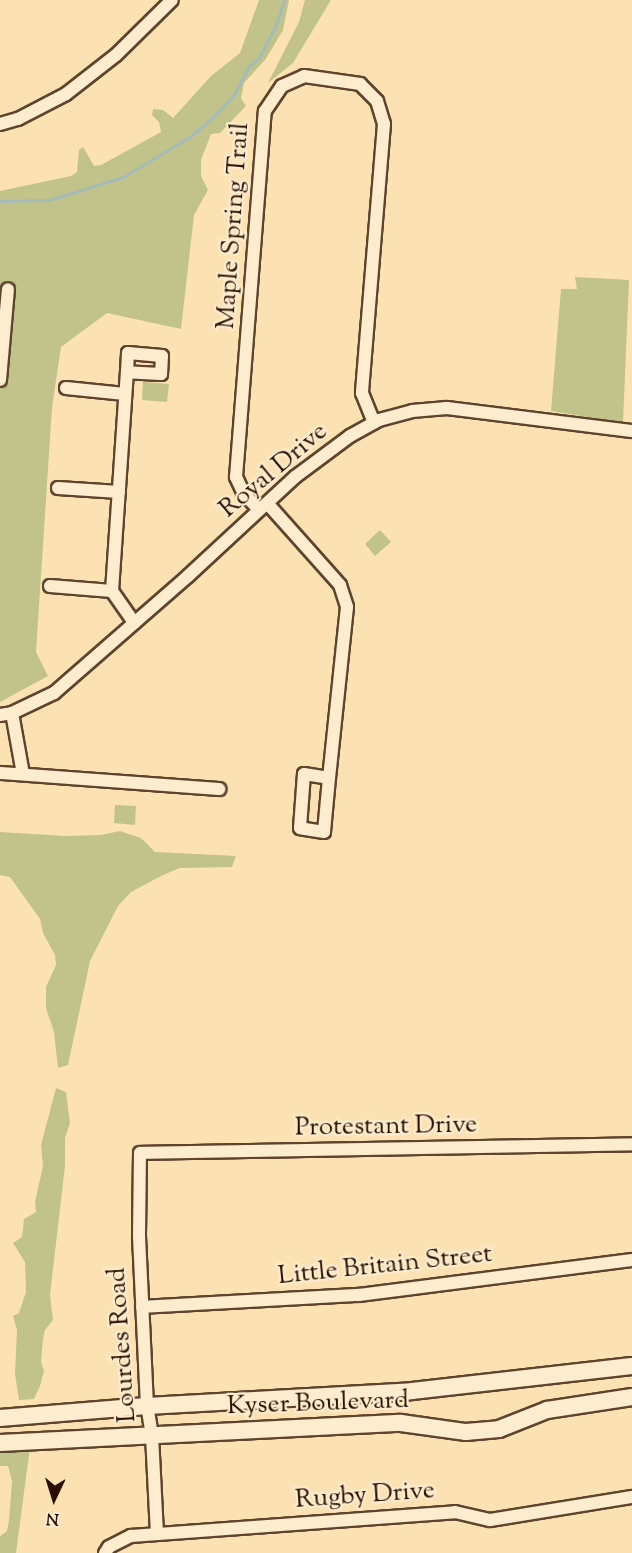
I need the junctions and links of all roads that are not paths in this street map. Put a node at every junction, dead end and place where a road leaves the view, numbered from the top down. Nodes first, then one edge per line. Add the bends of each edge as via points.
1 (172, 0) edge
2 (0, 124) edge
3 (8, 289) dead end
4 (127, 372) dead end
5 (0, 380) edge
6 (66, 388) dead end
7 (125, 394) junction
8 (374, 423) junction
9 (632, 431) edge
10 (58, 488) dead end
11 (119, 492) junction
12 (263, 507) junction
13 (50, 586) dead end
14 (112, 591) junction
15 (134, 623) junction
16 (6, 714) edge
17 (0, 773) edge
18 (23, 774) junction
19 (329, 778) junction
20 (219, 789) dead end
21 (632, 1144) edge
22 (140, 1153) joint
23 (632, 1260) edge
24 (142, 1307) junction
25 (632, 1366) edge
26 (632, 1397) edge
27 (147, 1406) junction
28 (0, 1418) edge
29 (152, 1436) junction
30 (0, 1443) edge
31 (632, 1497) edge
32 (157, 1534) junction
33 (105, 1553) edge

1 - 2 street via 116,55 66,94
3 - 5 street
4 - 7 street
6 - 7 street
7 - 11 street
8 - 9 street, Royal Drive via 412,411 447,408
8 - 12 street, Royal Drive via 295,477
8 - 12 street, Maple Spring Trail via 362,393 384,124 377,101 360,84 304,76 282,86 265,111 237,477 243,492
10 - 11 street
11 - 14 street
12 - 15 street, Royal Drive
12 - 19 street, Maple Spring Trail via 340,585 346,608
13 - 14 street
14 - 15 street
15 - 16 street, Royal Drive via 54,693
16 - 18 street
17 - 18 street
18 - 20 street
19 - 19 street, Maple Spring Trail via 324,832 300,828 304,774
21 - 22 street, Protestant Drive
22 - 24 street, Lourdes Road
23 - 24 street, Little Britain Street via 359,1295
24 - 27 street, Lourdes Road
25 - 27 street, Kyser Boulevard via 412,1391
26 - 29 street, Kyser Boulevard via 547,1410 499,1429 466,1432 401,1423
27 - 28 street, Kyser Boulevard
27 - 29 street, Lourdes Road
29 - 30 street, Kyser Boulevard
29 - 32 street, Lourdes Road
31 - 32 street, Rugby Drive via 490,1520 455,1512
32 - 33 street, Rugby Drive via 131,1536

